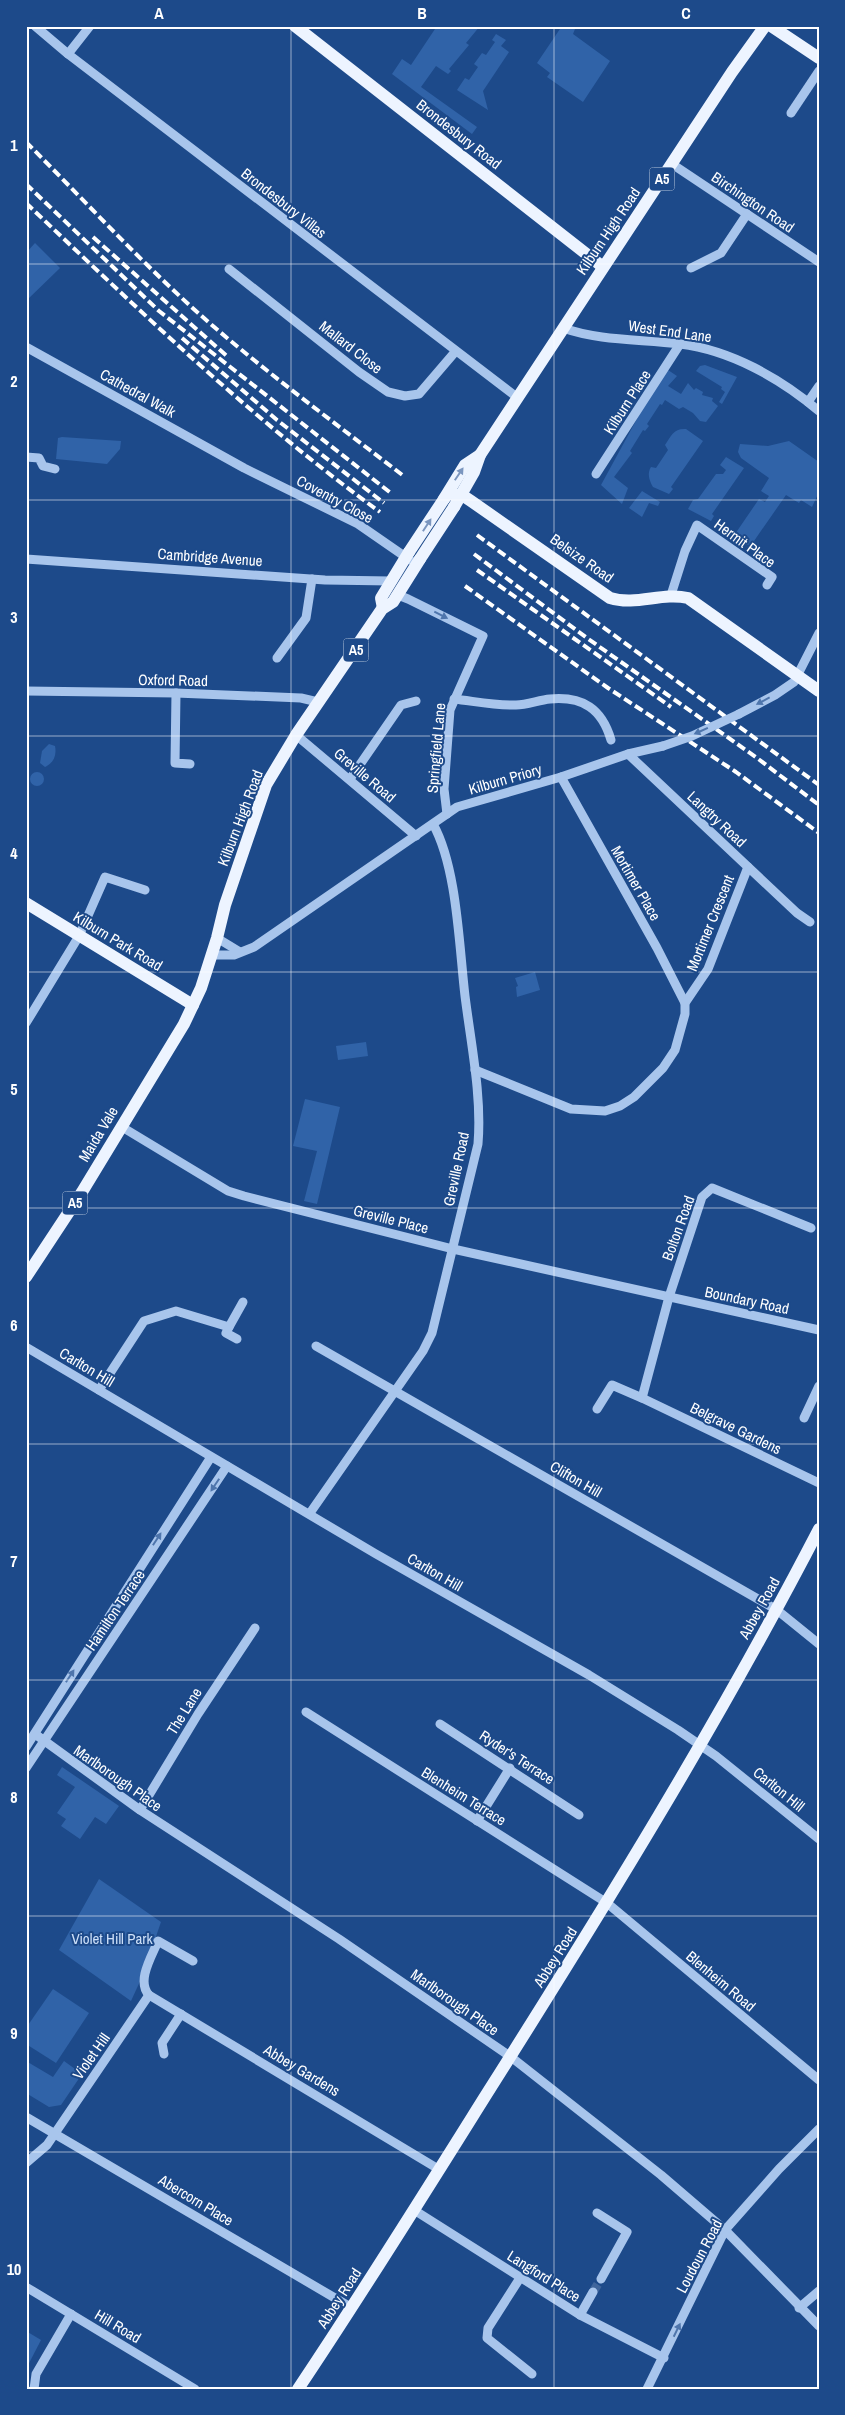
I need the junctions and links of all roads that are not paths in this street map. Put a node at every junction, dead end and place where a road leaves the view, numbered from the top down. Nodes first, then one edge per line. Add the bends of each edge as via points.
1 (35, 26) edge
2 (90, 26) edge
3 (295, 26) edge
4 (765, 26) edge
5 (771, 26) edge
6 (68, 54) junction
7 (819, 58) edge
8 (819, 71) edge
9 (791, 113) dead end
10 (672, 164) junction
11 (747, 214) junction
12 (819, 262) edge
13 (603, 267) junction
14 (691, 268) dead end
15 (229, 269) dead end
16 (563, 328) junction
17 (680, 344) junction
18 (26, 347) edge
19 (455, 352) junction
20 (819, 386) edge
21 (518, 398) junction
22 (808, 402) junction
23 (819, 411) edge
24 (480, 455) junction
25 (26, 457) edge
26 (236, 464) joint
27 (55, 469) dead end
28 (596, 474) dead end
29 (462, 495) junction
30 (449, 503) junction
31 (26, 559) edge
32 (412, 561) junction
33 (312, 579) junction
34 (391, 581) junction
35 (767, 585) dead end
36 (398, 595) junction
37 (671, 596) junction
38 (383, 608) junction
39 (819, 633) edge
40 (277, 658) dead end
41 (797, 674) junction
42 (26, 691) edge
43 (819, 691) edge
44 (176, 693) junction
45 (454, 699) junction
46 (416, 701) dead end
47 (318, 702) junction
48 (296, 735) junction
49 (611, 740) dead end
50 (628, 754) junction
51 (190, 764) dead end
52 (561, 777) junction
53 (350, 779) junction
54 (447, 814) junction
55 (433, 824) junction
56 (416, 836) junction
57 (748, 867) junction
58 (145, 890) dead end
59 (26, 903) edge
60 (810, 922) dead end
61 (79, 936) junction
62 (217, 938) junction
63 (240, 952) junction
64 (212, 955) junction
65 (685, 1003) junction
66 (193, 1005) junction
67 (26, 1023) edge
68 (474, 1070) junction
69 (122, 1127) junction
70 (811, 1228) dead end
71 (453, 1249) junction
72 (26, 1277) edge
73 (669, 1297) junction
74 (242, 1302) dead end
75 (229, 1327) junction
76 (819, 1330) edge
77 (237, 1339) dead end
78 (316, 1346) dead end
79 (26, 1347) edge
80 (819, 1386) edge
81 (99, 1390) junction
82 (395, 1391) junction
83 (642, 1398) junction
84 (597, 1409) dead end
85 (804, 1418) dead end
86 (211, 1457) junction
87 (227, 1466) junction
88 (819, 1483) edge
89 (310, 1513) junction
90 (819, 1529) edge
91 (777, 1610) junction
92 (254, 1628) dead end
93 (819, 1644) edge
94 (306, 1712) dead end
95 (440, 1724) dead end
96 (35, 1734) junction
97 (45, 1741) junction
98 (701, 1745) junction
99 (26, 1747) edge
100 (26, 1768) edge
101 (510, 1768) junction
102 (140, 1810) junction
103 (579, 1815) dead end
104 (477, 1821) junction
105 (819, 1839) edge
106 (607, 1903) junction
107 (193, 1961) dead end
108 (149, 1995) junction
109 (181, 2014) junction
110 (164, 2054) dead end
111 (511, 2057) junction
112 (819, 2080) edge
113 (26, 2117) edge
114 (819, 2130) edge
115 (55, 2133) junction
116 (26, 2163) edge
117 (440, 2170) junction
118 (414, 2210) junction
119 (598, 2213) dead end
120 (725, 2230) junction
121 (520, 2278) junction
122 (601, 2279) tunnel mouth
123 (26, 2287) edge
124 (819, 2291) edge
125 (593, 2292) tunnel mouth
126 (352, 2308) junction
127 (799, 2308) junction
128 (72, 2314) junction
129 (580, 2315) junction
130 (819, 2326) edge
131 (664, 2358) junction
132 (532, 2374) dead end
133 (34, 2389) edge
134 (195, 2389) edge
135 (298, 2389) edge
136 (647, 2389) edge

1 - 6 street, Brondesbury Villas
2 - 6 street
3 - 13 main road, Brondesbury Road
4 - 10 main road, Kilburn High Road / A5
5 - 7 main road
6 - 19 street, Brondesbury Villas
8 - 9 street
10 - 11 street, Birchington Road
10 - 13 main road, Kilburn High Road / A5
11 - 12 street, Birchington Road
11 - 14 street via 721,253
13 - 16 main road, Kilburn High Road / A5
15 - 19 street, Mallard Close via 359,372 394,394 419,394
16 - 17 street, West End Lane via 580,334
16 - 21 main road, Kilburn High Road / A5
17 - 22 street, West End Lane via 714,350 750,366
17 - 28 street, Kilburn Place
18 - 26 street, Cathedral Walk
19 - 21 street, Brondesbury Villas
20 - 22 street
21 - 24 main road, Kilburn High Road / A5
22 - 23 street, West End Lane
24 - 29 main road, Kilburn High Road / A5
30 -> 24 main road, Kilburn High Road / A5 via 465,465
25 - 27 street via 39,458 43,466
26 - 32 street, Coventry Close via 358,524
29 - 30 main road via 456,494
29 - 37 main road, Belsize Road via 610,598 628,601
30 - 32 main road, Kilburn High Road / A5, bridge
31 - 33 street, Cambridge Avenue
32 - 34 main road
32 - 36 main road, Kilburn High Road / A5
33 - 34 street, Cambridge Avenue
33 - 40 street via 306,618
34 - 38 main road, Kilburn High Road / A5 via 381,598
35 - 37 street, Hermit Place via 772,577 697,525 685,550
36 - 38 main road, Kilburn High Road / A5 via 391,605
36 -> 45 street, Springfield Lane via 483,636
37 - 41 main road, Belsize Road via 688,598 698,604
38 - 47 main road, Kilburn High Road / A5
39 - 41 street, Kilburn Priory
41 - 43 main road, Belsize Road
41 -> 50 street, Kilburn Priory, bridge via 787,687 739,714 692,736
42 - 44 street, Oxford Road
44 - 47 street, Oxford Road via 301,698
44 - 51 street via 175,763
45 - 49 street via 516,706 551,699 579,700 606,723
45 - 54 street, Springfield Lane via 450,710 444,789
46 - 53 street via 401,705
47 - 48 main road, Kilburn High Road / A5
48 - 53 street, Greville Road
48 - 62 main road, Kilburn High Road / A5 via 266,785 224,906
50 - 52 street, Kilburn Priory
50 - 57 street, Langtry Road
52 - 54 street, Kilburn Priory via 457,807
52 - 65 street, Mortimer Place via 654,941
53 - 56 street, Greville Road
54 - 55 street, Kilburn Priory
55 - 56 street, Kilburn Priory
55 - 68 street, Greville Road via 448,860
56 - 63 street, Kilburn Priory via 254,947
57 - 60 street, Langtry Road
57 - 65 street, Mortimer Crescent via 708,969
58 - 61 street via 105,877
59 - 61 main road, Kilburn Park Road
61 - 66 main road, Kilburn Park Road
61 - 67 street
62 - 63 street
62 - 64 main road, Kilburn High Road / A5
63 - 64 street, Kilburn Priory
64 - 66 main road, Kilburn High Road / A5
65 - 68 street, Mortimer Crescent via 685,1014 674,1050 663,1068 634,1097 605,1111 571,1109
66 - 69 main road, Maida Vale / A5
68 - 71 street, Greville Road via 478,1144
69 - 71 street, Greville Place via 235,1194
69 - 72 main road, Maida Vale / A5
70 - 73 street, Bolton Road via 712,1188 702,1197
71 - 73 street, Greville Place
71 - 82 street, Greville Road via 432,1333
73 - 76 street, Boundary Road
73 - 83 street
74 - 75 street
75 - 77 street via 226,1333
75 - 81 street via 176,1311 144,1321
78 - 82 street, Clifton Hill
79 - 81 street, Carlton Hill
80 - 85 street
81 - 86 street, Carlton Hill
82 - 89 street, Greville Road
82 - 91 street, Clifton Hill
83 - 84 street, Belgrave Gardens via 612,1385
83 - 88 street, Belgrave Gardens
86 - 87 street, Carlton Hill
96 -> 86 street, Hamilton Terrace
87 - 89 street, Carlton Hill
87 -> 97 street, Hamilton Terrace
89 - 98 street, Carlton Hill via 589,1675
90 - 91 main road, Abbey Road
91 - 93 street, Clifton Hill
91 - 98 main road, Abbey Road
92 - 102 street, The Lane
94 - 104 street, Blenheim Terrace
95 - 101 street, Ryder's Terrace
96 - 97 street, Marlborough Place
96 - 99 street, Hamilton Terrace
97 - 100 street, Hamilton Terrace
97 - 102 street, Marlborough Place
98 - 105 street, Carlton Hill
98 - 106 main road, Abbey Road
101 - 103 street, Ryder's Terrace
101 - 104 street
102 - 111 street, Marlborough Place via 339,1939
104 - 106 street, Blenheim Terrace
106 - 111 main road, Abbey Road
106 - 112 street, Blenheim Road
107 - 108 street via 158,1940 143,1982
108 - 109 street, Abbey Gardens
108 - 115 street, Violet Hill
109 - 110 street via 162,2043
109 - 117 street, Abbey Gardens
111 - 117 main road, Abbey Road
111 - 120 street, Marlborough Place via 661,2174
113 - 115 street, Abercorn Place
114 - 120 street, Loudoun Road via 778,2169
115 - 116 street, Violet Hill via 47,2145
115 - 126 street, Abercorn Place
117 - 118 main road, Abbey Road
118 - 121 street, Langford Place
118 - 126 main road, Abbey Road
119 - 122 street via 627,2232
120 - 127 street, Marlborough Place
131 -> 120 street, Loudoun Road
121 - 129 street, Langford Place
121 - 132 street via 488,2328 487,2338
123 - 128 street, Hill Road
124 - 127 street
125 - 129 street
126 - 135 main road, Abbey Road
127 - 130 street, Marlborough Place
128 - 133 street via 36,2374
128 - 134 street, Hill Road
129 - 131 street, Langford Place
131 - 136 street, Loudoun Road

